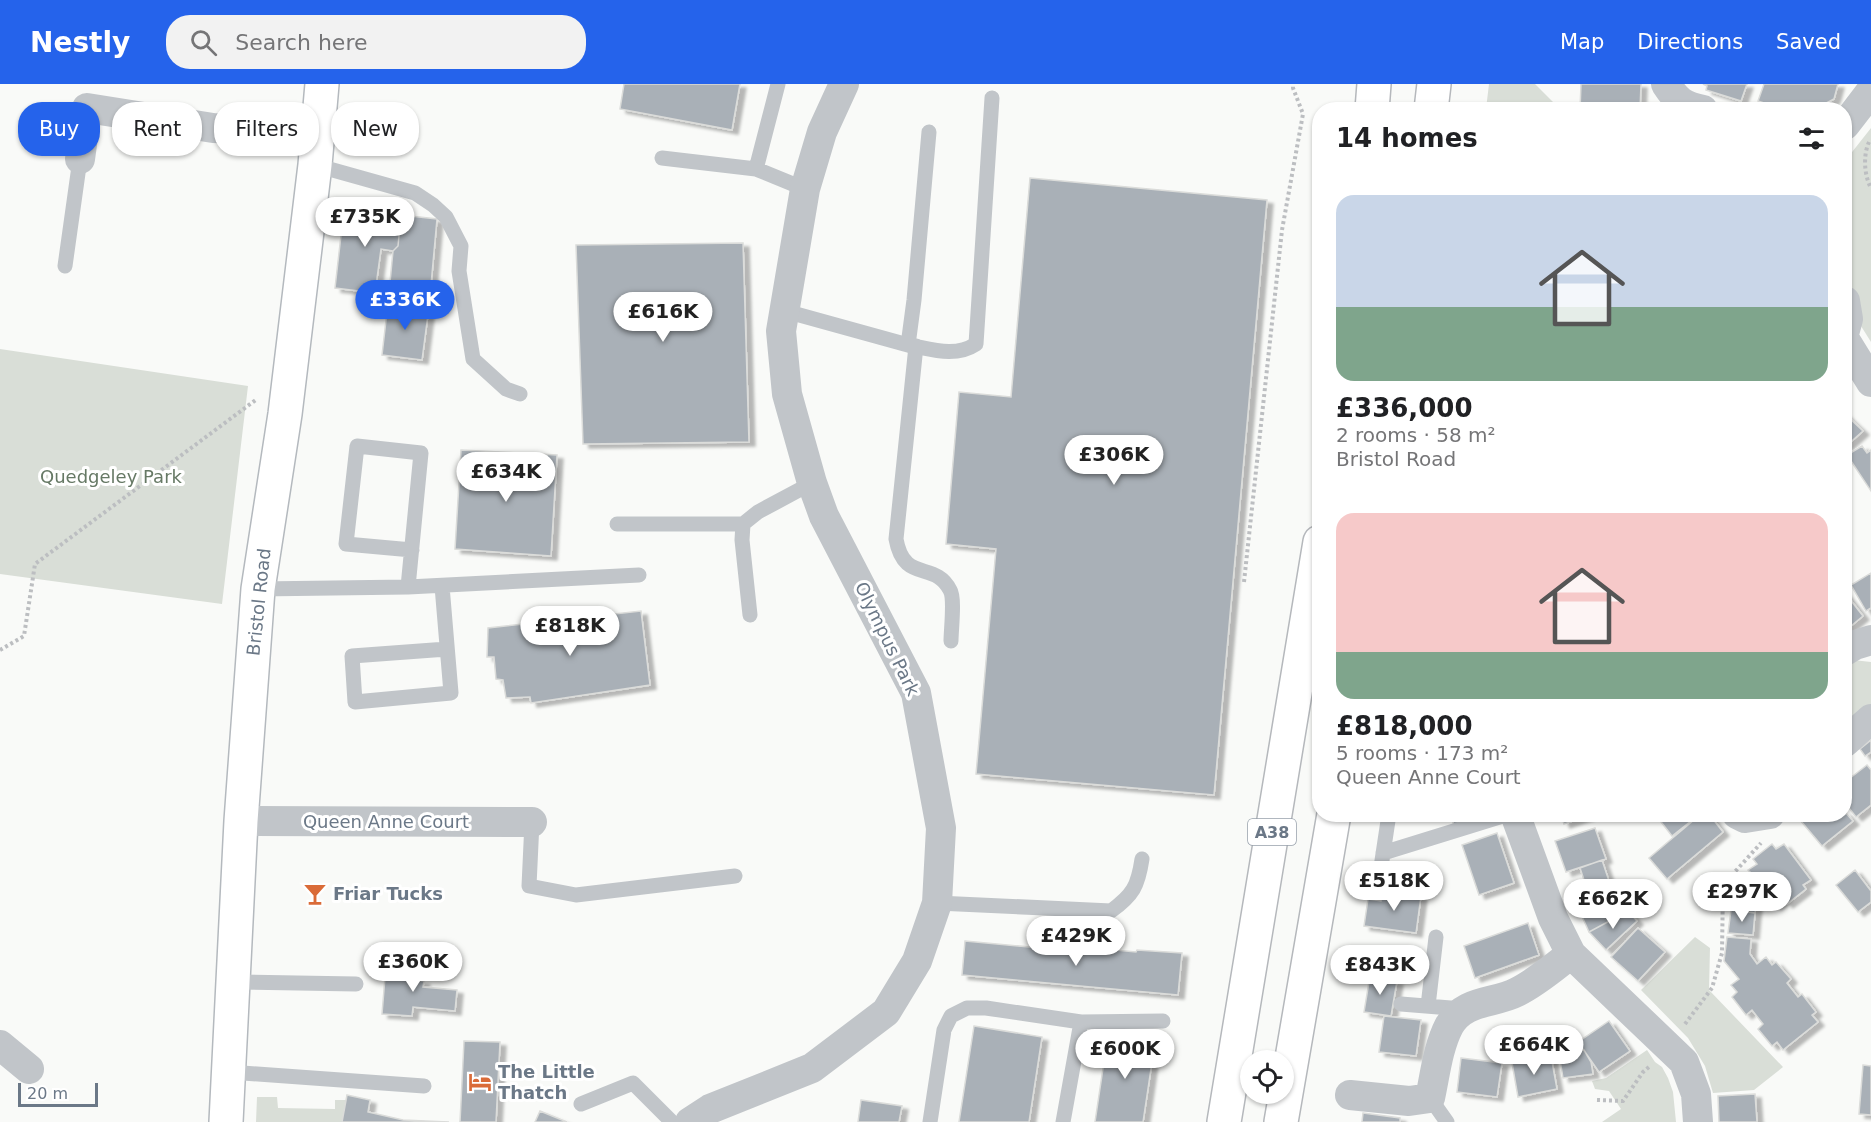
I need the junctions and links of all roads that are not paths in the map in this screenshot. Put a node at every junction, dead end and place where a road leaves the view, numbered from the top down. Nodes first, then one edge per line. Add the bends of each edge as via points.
1 (322, 84) edge
2 (778, 84) edge
3 (844, 84) edge
4 (1374, 84) edge
5 (1434, 84) edge
6 (1666, 84) edge
7 (1871, 91) edge
8 (992, 98) dead end
9 (1372, 102) edge
10 (1432, 102) edge
11 (1681, 102) edge
12 (1852, 116) edge
13 (319, 119) edge
14 (214, 128) edge
15 (929, 132) dead end
16 (316, 156) edge
17 (662, 158) dead end
18 (80, 159) joint
19 (315, 165) junction
20 (756, 169) junction
21 (805, 189) junction
22 (65, 266) dead end
23 (785, 311) junction
24 (912, 345) junction
25 (1852, 351) edge
26 (1852, 379) edge
27 (1871, 382) edge
28 (1871, 393) edge
29 (520, 394) dead end
30 (812, 483) junction
31 (617, 524) dead end
32 (743, 524) junction
33 (412, 550) junction
34 (639, 575) dead end
35 (442, 585) junction
36 (408, 587) junction
37 (258, 589) junction
38 (1312, 590) edge
39 (750, 615) dead end
40 (1871, 640) edge
41 (951, 641) dead end
42 (1852, 647) edge
43 (447, 649) junction
44 (1871, 719) edge
45 (1852, 736) edge
46 (241, 821) junction
47 (532, 822) joint
48 (1333, 822) edge
49 (1388, 822) edge
50 (1483, 822) edge
51 (1518, 822) edge
52 (1383, 853) junction
53 (1142, 859) dead end
54 (735, 876) dead end
55 (1378, 886) dead end
56 (937, 903) junction
57 (1436, 937) dead end
58 (1570, 954) junction
59 (234, 982) junction
60 (356, 984) dead end
61 (1401, 1004) dead end
62 (1428, 1006) junction
63 (1463, 1009) junction
64 (1163, 1021) dead end
65 (1081, 1022) junction
66 (0, 1045) edge
67 (29, 1069) dead end
68 (229, 1072) junction
69 (424, 1086) dead end
70 (1350, 1095) dead end
71 (581, 1104) dead end
72 (1438, 1110) edge
73 (226, 1122) edge
74 (672, 1122) edge
75 (690, 1122) edge
76 (930, 1122) edge
77 (1063, 1122) edge
78 (1224, 1122) edge
79 (1281, 1122) edge
80 (1698, 1122) edge

1 - 13 main road, Bristol Road
2 - 20 lane
3 - 21 street, Olympus Park via 822,132
4 - 9 main road
5 - 10 main road
6 - 11 street
7 - 12 street
8 - 24 lane via 975,344 965,351
14 - 18 street via 87,108
15 - 24 lane
16 - 19 main road, Bristol Road
17 - 20 lane
18 - 22 lane
19 - 29 lane via 415,193 446,217 461,246 459,271 473,359 506,389
19 - 37 main road, Bristol Road via 285,414
20 - 21 lane
21 - 23 street, Olympus Park
23 - 24 lane
23 - 30 street, Olympus Park via 781,331 787,394
24 - 41 lane via 896,539 899,554 910,567 942,579 951,591
25 - 27 street
26 - 28 street
30 - 32 lane
30 - 56 street, Olympus Park via 824,516 916,693 941,828
31 - 32 lane
32 - 39 lane
33 - 33 lane via 421,453 357,446 346,544
33 - 36 lane
34 - 35 lane
35 - 36 lane
35 - 43 lane
36 - 37 lane
37 - 46 main road, Bristol Road
38 - 78 main road, A38
40 - 42 street
43 - 43 lane via 451,693 355,702 352,656
44 - 45 street
46 - 47 street, Queen Anne Court
46 - 59 main road, Bristol Road
47 - 54 lane via 529,886 576,895
48 - 79 main road
49 - 52 lane
50 - 52 lane
51 - 58 street
52 - 55 lane
53 - 56 lane via 1139,880 1125,900 1111,911
56 - 75 street, Olympus Park via 917,960 886,1012 812,1068 710,1109
57 - 62 lane
58 - 63 street via 1538,981
58 - 80 street via 1684,1062 1696,1094
59 - 60 lane
59 - 68 main road, Bristol Road
61 - 62 lane
62 - 63 lane
63 - 72 street via 1449,1026 1441,1050
64 - 65 lane
65 - 76 lane via 986,1008 967,1008 951,1016 944,1030
65 - 77 lane
66 - 67 street
68 - 69 lane
68 - 73 main road, Bristol Road
70 - 72 street via 1409,1101
71 - 74 lane via 633,1083

